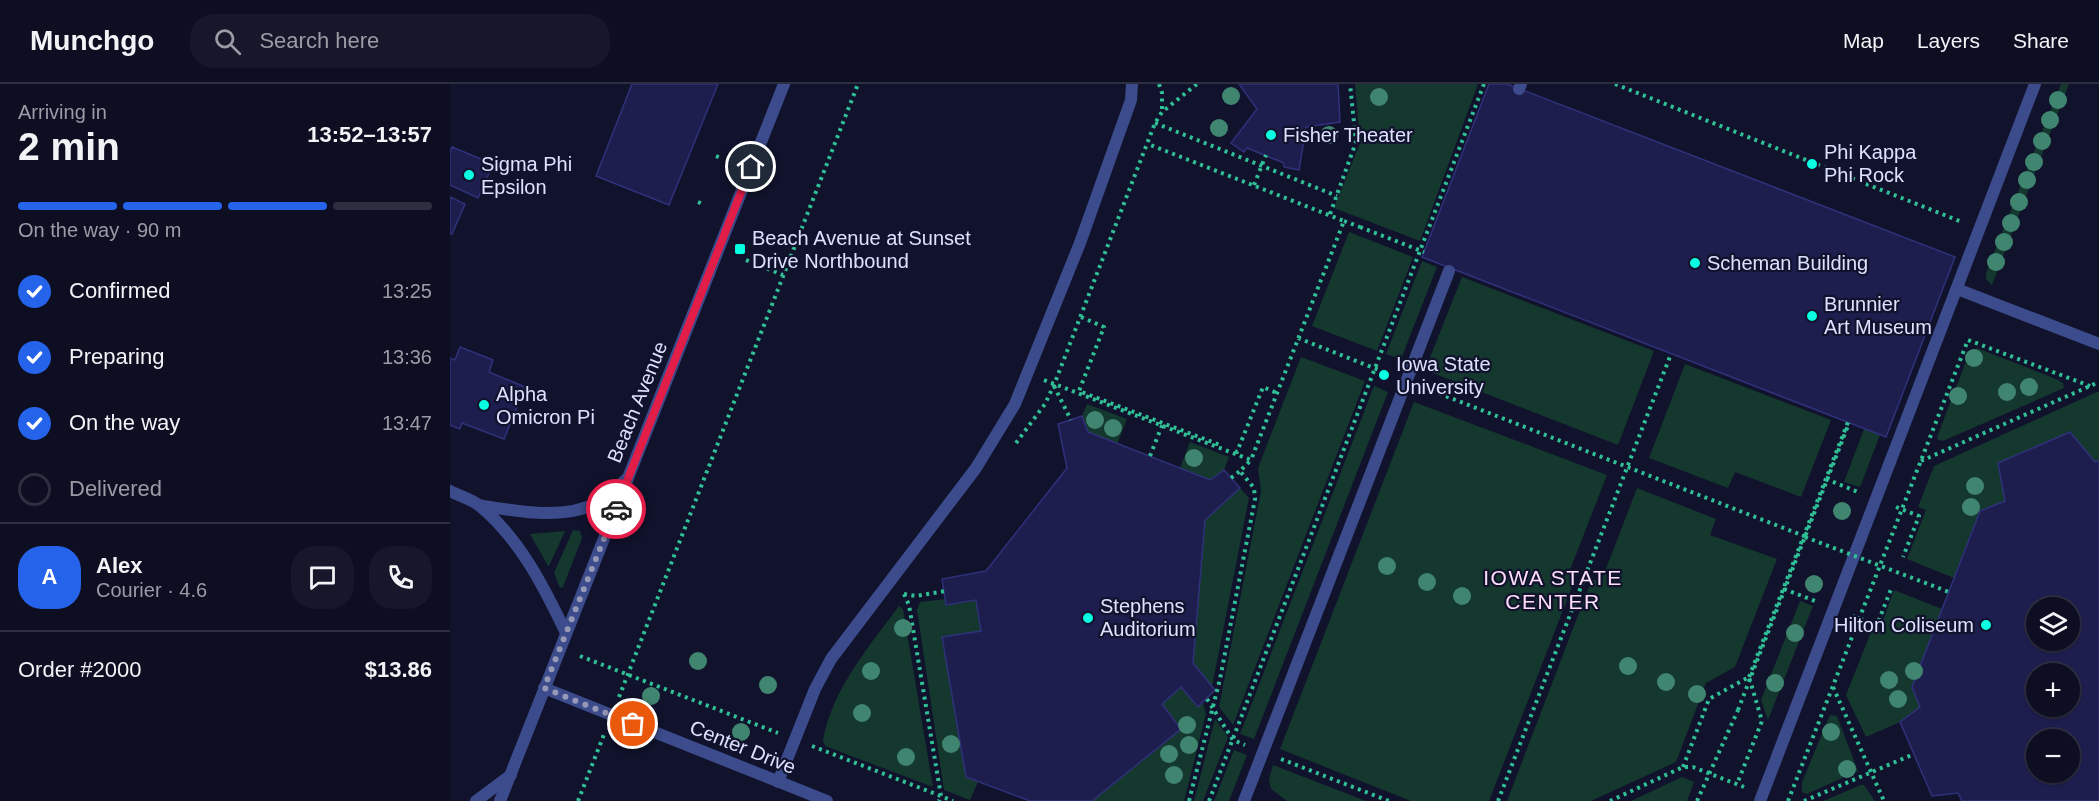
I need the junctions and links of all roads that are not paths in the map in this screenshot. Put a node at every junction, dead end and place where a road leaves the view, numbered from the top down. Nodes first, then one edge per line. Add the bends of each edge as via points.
1 (784, 84) edge
2 (1132, 84) edge
3 (2035, 84) edge
4 (1449, 272) dead end
5 (1957, 290) junction
6 (2099, 344) edge
7 (628, 478) junction
8 (450, 492) edge
9 (478, 505) junction
10 (566, 633) junction
11 (544, 688) junction
12 (511, 775) junction
13 (778, 782) junction
14 (476, 801) edge
15 (500, 801) edge
16 (827, 801) edge
17 (1244, 801) edge
18 (1760, 801) edge

1 - 7 street, Beach Avenue
2 - 13 street via 1131,100 1084,232 1015,404 976,468 831,659
3 - 5 street
4 - 17 street
5 - 6 street
5 - 18 street
7 - 9 street via 599,501 576,510 522,512
7 - 10 street, Beach Avenue
8 - 9 street
9 - 10 street via 534,569
10 - 11 street, Beach Avenue
11 - 12 street, Beach Avenue
11 - 13 street, Center Drive
12 - 14 street
12 - 15 street, Beach Avenue
13 - 16 street, Center Drive

